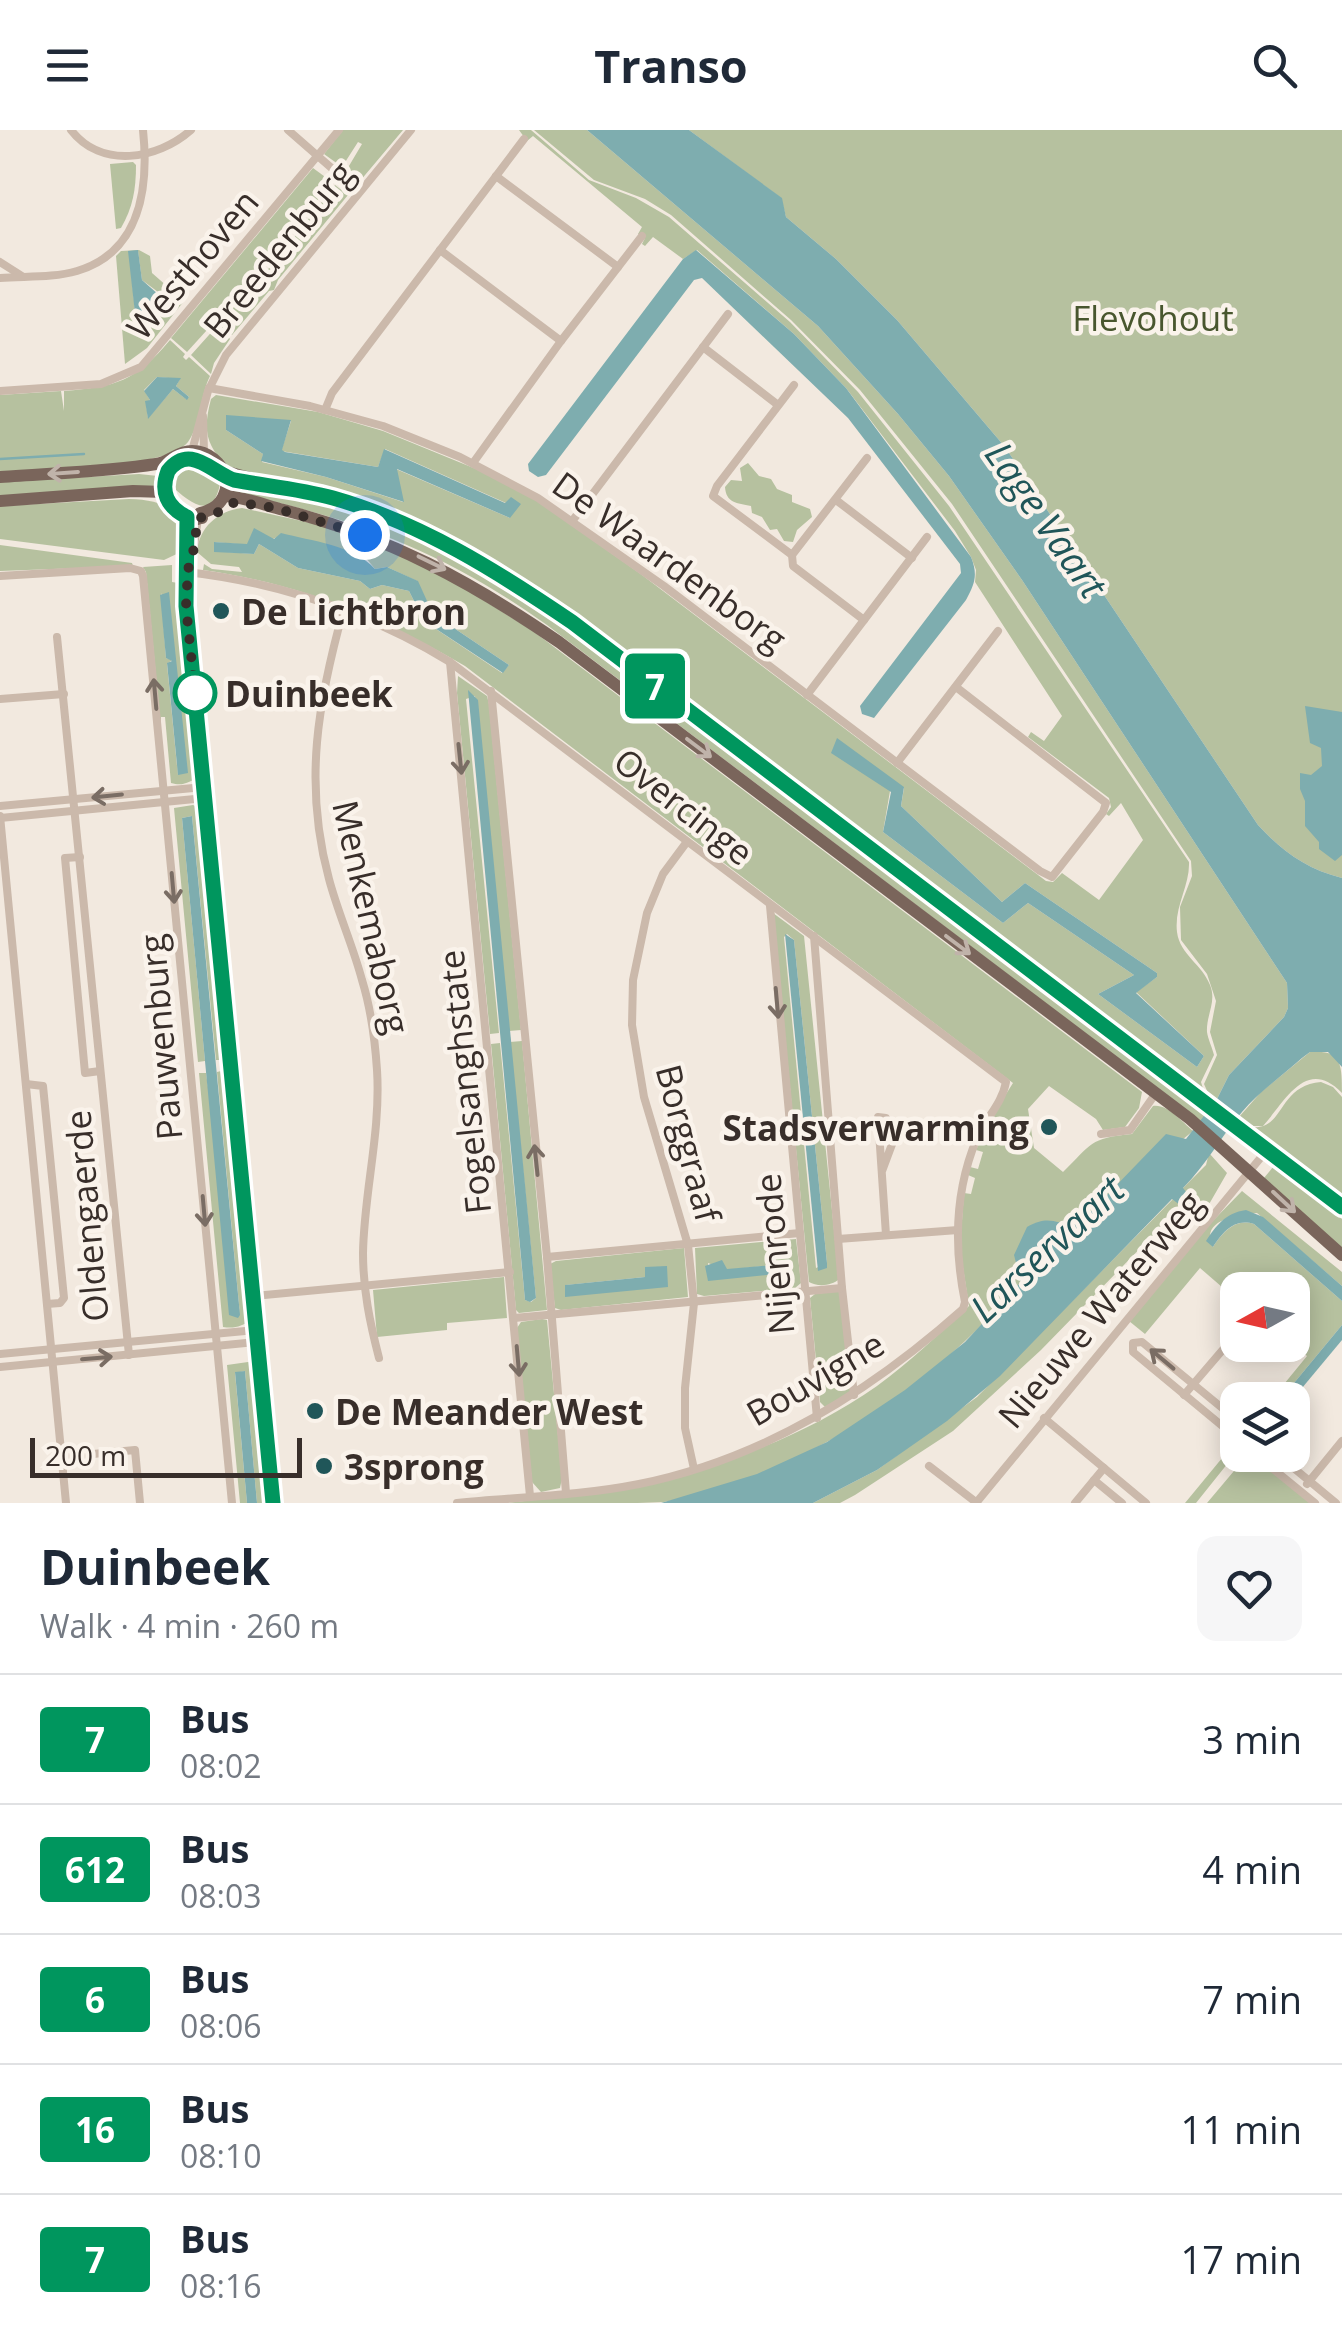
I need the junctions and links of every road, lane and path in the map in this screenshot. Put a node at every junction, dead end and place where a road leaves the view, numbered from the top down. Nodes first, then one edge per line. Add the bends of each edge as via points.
1 (71, 130) edge
2 (143, 130) edge
3 (191, 130) edge
4 (288, 130) edge
5 (339, 130) edge
6 (411, 130) edge
7 (524, 139) dead end
8 (145, 152) junction
9 (316, 158) junction
10 (496, 176) junction
11 (359, 192) junction
12 (642, 236) dead end
13 (440, 250) junction
14 (0, 262) edge
15 (618, 268) junction
16 (22, 276) junction
17 (0, 278) edge
18 (728, 314) dead end
19 (561, 341) junction
20 (703, 347) junction
21 (794, 385) dead end
22 (210, 388) junction
23 (0, 391) edge
24 (778, 405) junction
25 (325, 410) junction
26 (195, 454) junction
27 (867, 458) dead end
28 (473, 463) junction
29 (166, 467) junction
30 (226, 474) junction
31 (0, 477) edge
32 (165, 495) junction
33 (227, 500) junction
34 (836, 500) junction
35 (0, 501) edge
36 (195, 516) junction
37 (572, 520) junction
38 (927, 536) dead end
39 (792, 554) junction
40 (912, 558) junction
41 (187, 570) junction
42 (0, 576) edge
43 (344, 608) junction
44 (864, 620) junction
45 (998, 632) dead end
46 (57, 637) dead end
47 (450, 662) junction
48 (956, 687) junction
49 (491, 691) junction
50 (64, 694) junction
51 (807, 695) junction
52 (0, 700) edge
53 (898, 763) junction
54 (204, 787) junction
55 (164, 791) junction
56 (205, 798) junction
57 (75, 799) junction
58 (165, 802) junction
59 (0, 806) edge
60 (76, 810) junction
61 (0, 817) edge
62 (686, 843) junction
63 (80, 857) junction
64 (770, 906) junction
65 (814, 936) junction
66 (100, 1071) junction
67 (26, 1084) junction
68 (1004, 1093) joint
69 (1156, 1093) junction
70 (1101, 1134) dead end
71 (1267, 1150) junction
72 (1250, 1170) junction
73 (882, 1171) junction
74 (1342, 1207) edge
75 (958, 1230) junction
76 (800, 1233) junction
77 (886, 1236) junction
78 (838, 1239) junction
79 (688, 1244) junction
80 (1342, 1254) edge
81 (546, 1256) junction
82 (510, 1272) junction
83 (365, 1286) junction
84 (842, 1288) junction
85 (806, 1292) junction
86 (253, 1296) junction
87 (694, 1303) junction
88 (47, 1304) junction
89 (550, 1315) junction
90 (514, 1318) junction
91 (256, 1330) junction
92 (216, 1334) junction
93 (126, 1342) junction
94 (258, 1342) junction
95 (217, 1346) junction
96 (52, 1349) junction
97 (1220, 1353) edge
98 (0, 1354) edge
99 (130, 1354) junction
100 (379, 1358) dead end
101 (53, 1362) junction
102 (0, 1367) edge
103 (1193, 1385) junction
104 (854, 1395) junction
105 (1184, 1395) junction
106 (1220, 1407) edge
107 (817, 1418) junction
108 (1044, 1418) junction
109 (1220, 1424) edge
110 (1342, 1441) edge
111 (61, 1456) junction
112 (929, 1466) dead end
113 (694, 1468) junction
114 (1104, 1468) junction
115 (1277, 1472) edge
116 (1299, 1472) edge
117 (1094, 1480) junction
118 (1309, 1480) junction
119 (1300, 1491) junction
120 (566, 1493) junction
121 (530, 1496) junction
122 (66, 1503) edge
123 (140, 1503) edge
124 (232, 1503) edge
125 (273, 1503) edge
126 (457, 1503) edge
127 (977, 1503) edge
128 (1075, 1503) edge
129 (1122, 1503) edge
130 (1146, 1503) edge
131 (1315, 1503) edge
132 (1336, 1503) edge

1 - 8 street via 104,156
2 - 8 street
3 - 8 street via 174,144
4 - 9 street
5 - 9 street, Westhoven
6 - 11 street, Breedenburg
7 - 10 street
8 - 16 street via 143,199 117,247 76,271
9 - 11 street
9 - 23 street, Westhoven via 141,367 101,384
10 - 13 street
10 - 15 street
11 - 22 street, Breedenburg via 228,352
12 - 15 street
13 - 19 street
13 - 25 street
14 - 16 street
15 - 19 street
16 - 17 street
18 - 20 street
19 - 28 street
20 - 24 street
20 - 37 street
21 - 24 street
22 - 25 street, De Waardenborg
22 - 26 street, Breedenburg
24 - 39 street via 713,495
25 - 28 street, De Waardenborg
26 - 29 main road
26 - 30 main road
27 - 34 street
28 - 37 street, De Waardenborg
29 -> 31 main road
29 - 32 main road
30 - 33 main road
30 - 71 main road via 342,501 496,570
32 - 35 main road via 133,490
32 - 36 main road
33 - 36 main road via 212,516
33 -> 69 main road via 394,545 488,593
34 - 39 street
34 - 40 street
36 - 41 street, Pauwenburg
37 - 51 street, De Waardenborg
38 - 40 street
39 - 44 street via 792,566
40 - 44 street
41 - 43 street, Overcinge
41 - 54 street, Pauwenburg
55 -> 42 street, Pauwenburg via 141,572
43 - 47 street, Overcinge
43 - 83 street, Menkemaborg via 319,707 314,772 321,846 363,983 375,1050 377,1128
44 - 51 street
45 - 48 street
46 - 50 street, Oldengaerde
47 - 49 street, Overcinge
47 -> 82 street, Fogelsanghstate
48 - 53 street
48 - 53 street, De Waardenborg via 1106,803 1103,812 1050,877
49 - 62 street, Overcinge
81 -> 49 street, Fogelsanghstate
50 - 52 street
50 - 57 street, Oldengaerde
51 - 53 street, De Waardenborg
54 - 55 street
54 - 56 street, Pauwenburg
55 -> 57 street
55 - 58 street, Pauwenburg
56 - 58 street
56 - 86 street, Pauwenburg
57 - 59 street
57 - 60 street, Oldengaerde
58 - 60 street
58 -> 92 street, Pauwenburg
60 - 61 street
60 - 63 street, Oldengaerde
61 - 67 street
62 - 64 street, Overcinge
62 - 79 street, Borggraaf via 647,913 632,1012 644,1096
63 - 66 street, Oldengaerde
63 - 66 street, Oldengaerde via 65,858 72,936 85,1073
64 - 65 street, Overcinge
64 -> 76 street, Nijenrode
65 - 68 street, Overcinge via 1006,1082
65 - 78 street, Nijenrode
66 - 93 street, Oldengaerde
67 - 88 street
67 - 88 street via 42,1086 64,1298
68 - 75 street, Bouvigne via 977,1136
69 - 70 street via 1130,1130
69 - 72 main road
71 - 72 street, Nieuwe Waterweg
71 - 74 main road
72 -> 80 main road
72 - 108 street, Nieuwe Waterweg
73 - 73 street via 881,1153 878,1117 886,1118 894,1139
73 - 77 street
75 - 77 street
75 - 104 street, Bouvigne via 963,1309
76 - 79 street
76 - 85 street, Nijenrode
77 - 78 street
78 - 84 street, Nijenrode
79 - 81 street
79 - 87 street, Borggraaf
81 - 89 street, Fogelsanghstate
82 - 83 street
82 - 90 street, Fogelsanghstate
83 - 86 street
83 - 100 street, Menkemaborg
84 - 85 street
84 - 104 street, Nijenrode
85 - 87 street
85 - 107 street, Nijenrode
86 - 91 street, Pauwenburg
87 - 89 street
87 - 113 street, Borggraaf via 685,1428
88 - 96 street
89 - 90 street
89 - 120 street, Fogelsanghstate
90 -> 121 street, Fogelsanghstate
91 - 92 street
91 - 94 street, Pauwenburg
92 - 93 street
92 - 95 street, Pauwenburg
93 - 96 street
93 - 99 street, Oldengaerde
94 - 95 street
94 - 125 street, Pauwenburg
95 - 99 street
95 - 124 street, Pauwenburg
96 - 98 street
96 - 101 street
97 - 103 street
101 -> 99 street
101 - 102 street
101 - 111 street
103 - 105 street
103 -> 105 street via 1142,1342 1133,1343 1133,1352
103 - 106 street
104 - 107 street, Bouvigne
105 - 109 street
107 - 113 street, Bouvigne
108 - 114 street
108 - 127 street, Nieuwe Waterweg
110 - 118 street
111 - 122 street
111 - 123 street via 135,1450
112 - 127 street
113 - 120 street, Bouvigne via 635,1485
114 - 117 street
114 - 130 street
115 - 119 street
116 - 118 street
117 - 128 street
117 - 129 street
118 - 119 street
118 - 132 street
119 - 131 street
120 - 121 street, Bouvigne
121 - 126 street, Bouvigne

